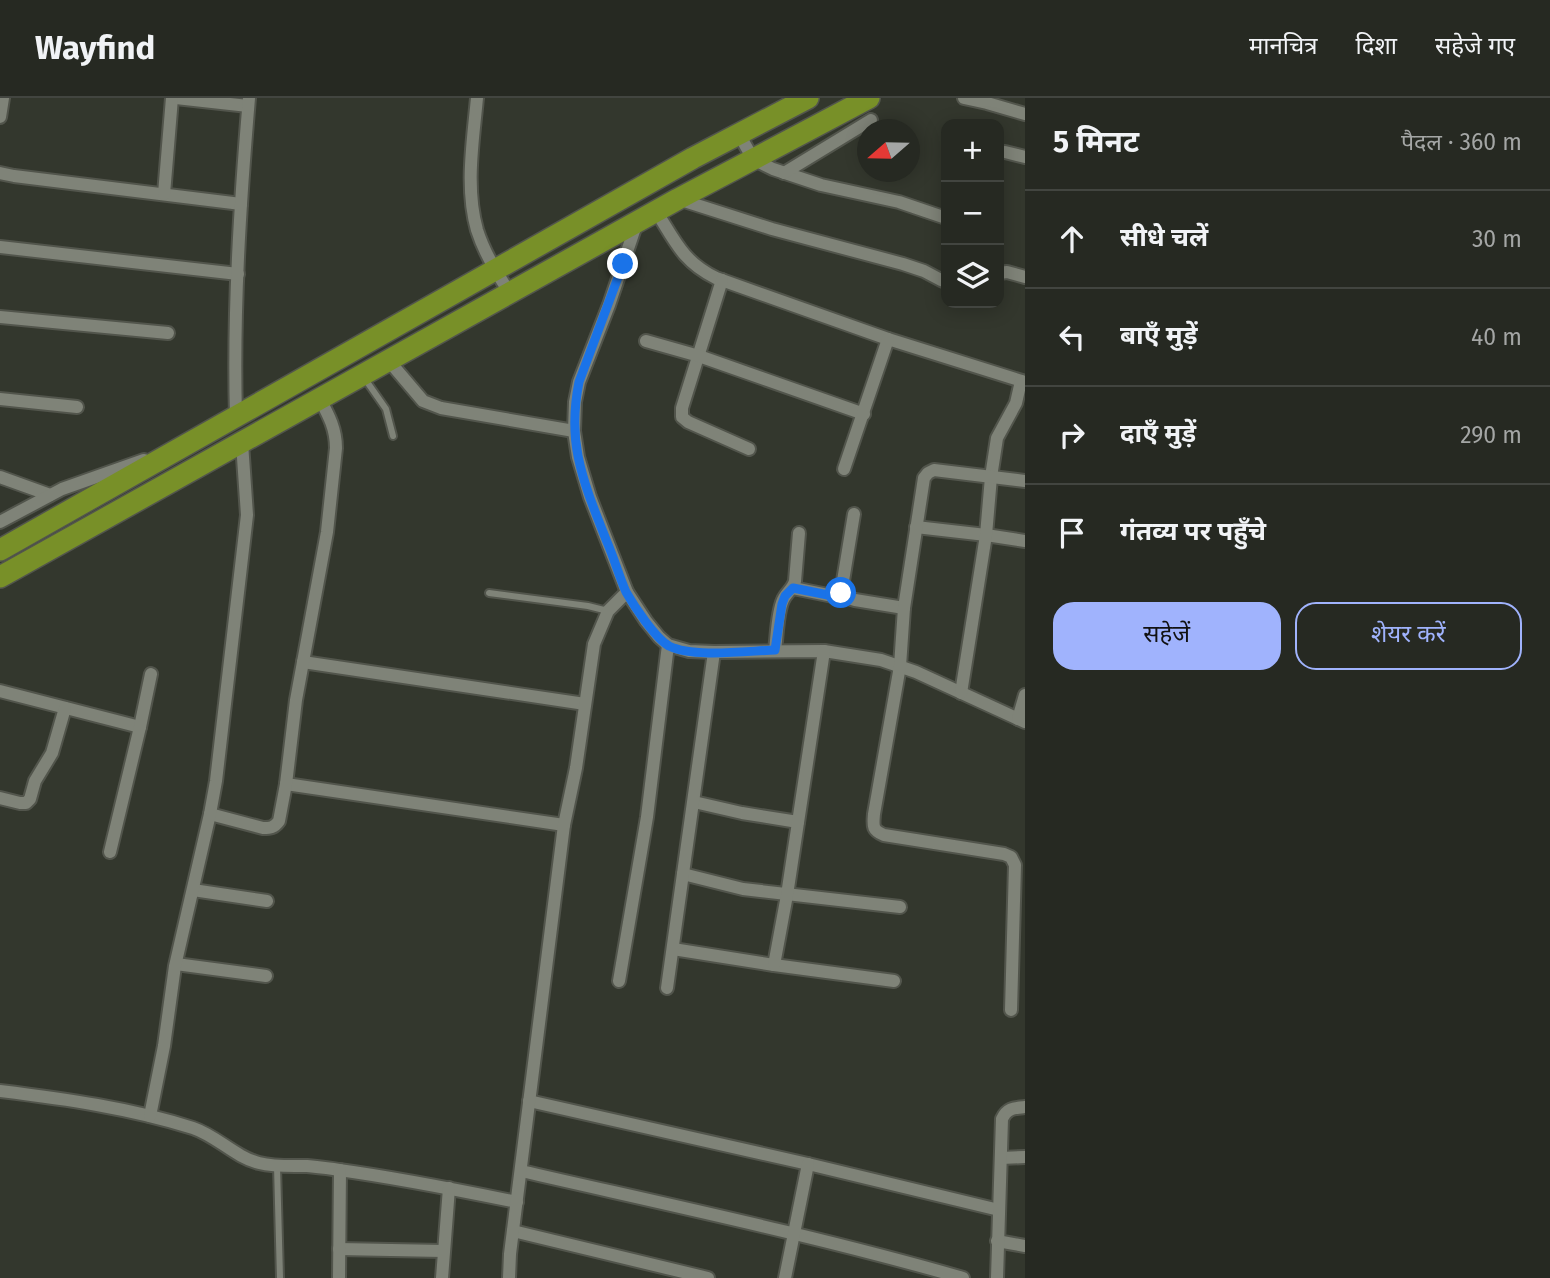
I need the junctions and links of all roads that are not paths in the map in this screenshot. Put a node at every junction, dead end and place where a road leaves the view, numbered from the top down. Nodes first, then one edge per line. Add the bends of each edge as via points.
1 (3, 98) edge
2 (174, 98) edge
3 (477, 98) edge
4 (808, 98) edge
5 (869, 98) edge
6 (964, 98) edge
7 (248, 102) edge
8 (1025, 114) edge
9 (0, 117) edge
10 (857, 129) edge
11 (739, 134) junction
12 (1005, 152) dead end
13 (1025, 157) edge
14 (753, 159) junction
15 (0, 173) edge
16 (784, 173) junction
17 (164, 194) junction
18 (678, 199) junction
19 (241, 204) junction
20 (656, 211) junction
21 (941, 216) edge
22 (637, 222) junction
23 (0, 247) edge
24 (495, 270) junction
25 (1004, 272) edge
26 (238, 274) junction
27 (1025, 277) edge
28 (941, 279) edge
29 (722, 280) junction
30 (510, 293) junction
31 (0, 317) edge
32 (168, 333) dead end
33 (888, 339) junction
34 (646, 341) dead end
35 (699, 356) junction
36 (390, 361) junction
37 (363, 376) junction
38 (1023, 382) edge
39 (0, 398) edge
40 (320, 399) junction
41 (77, 407) dead end
42 (864, 414) junction
43 (236, 417) junction
44 (575, 431) junction
45 (393, 436) dead end
46 (242, 443) junction
47 (181, 447) junction
48 (749, 449) dead end
49 (844, 469) dead end
50 (0, 477) edge
51 (991, 477) junction
52 (1025, 481) edge
53 (50, 495) junction
54 (854, 514) dead end
55 (0, 522) edge
56 (916, 527) junction
57 (799, 533) dead end
58 (986, 535) junction
59 (1025, 541) edge
60 (0, 550) edge
61 (0, 577) edge
62 (793, 588) junction
63 (627, 592) junction
64 (489, 593) dead end
65 (839, 595) junction
66 (904, 608) junction
67 (608, 611) junction
68 (668, 645) junction
69 (775, 650) junction
70 (824, 651) junction
71 (714, 652) junction
72 (303, 662) junction
73 (900, 666) junction
74 (151, 674) dead end
75 (0, 691) edge
76 (961, 693) junction
77 (1025, 695) edge
78 (585, 704) junction
79 (65, 708) junction
80 (1021, 721) edge
81 (140, 727) junction
82 (286, 784) junction
83 (0, 798) edge
84 (694, 802) junction
85 (210, 814) junction
86 (798, 822) junction
87 (564, 825) junction
88 (110, 852) dead end
89 (684, 874) junction
90 (193, 890) junction
91 (787, 895) junction
92 (267, 901) dead end
93 (900, 907) dead end
94 (673, 949) junction
95 (176, 964) junction
96 (774, 965) junction
97 (266, 976) dead end
98 (619, 981) dead end
99 (894, 981) dead end
100 (667, 988) dead end
101 (1010, 1010) dead end
102 (0, 1091) edge
103 (529, 1101) junction
104 (1025, 1107) edge
105 (150, 1116) junction
106 (1025, 1157) edge
107 (1001, 1158) junction
108 (808, 1164) junction
109 (277, 1166) junction
110 (340, 1170) junction
111 (521, 1171) junction
112 (449, 1188) junction
113 (517, 1202) junction
114 (999, 1210) junction
115 (513, 1231) junction
116 (795, 1234) junction
117 (997, 1241) junction
118 (1025, 1246) edge
119 (339, 1249) junction
120 (443, 1251) junction
121 (280, 1278) edge
122 (339, 1278) edge
123 (442, 1278) edge
124 (509, 1278) edge
125 (708, 1278) edge
126 (785, 1278) edge
127 (963, 1278) edge
128 (997, 1278) edge

1 - 9 street
2 - 7 street
2 - 17 street
3 - 24 street via 472,201 478,232
4 - 11 highway
5 - 14 highway
6 - 8 street
7 - 19 street
10 - 16 street
11 - 14 street
11 - 24 highway
12 - 13 street
14 - 16 street
14 - 18 highway
15 - 17 street
16 - 21 street
17 - 19 street
18 - 20 highway
18 - 28 street via 904,264
19 - 26 street
20 - 22 highway
20 - 29 street via 692,264
22 - 30 highway
22 - 44 street via 579,382
23 - 26 street
24 - 30 street
24 - 43 highway
25 - 27 street
26 - 43 street
29 - 33 street
29 - 35 street
30 - 36 highway
31 - 32 street
33 - 38 street
33 - 42 street
34 - 35 street
35 - 42 street
35 - 48 street via 682,416
36 - 37 highway
36 - 44 street via 429,404
37 - 40 highway
37 - 45 lane via 386,410
38 - 51 street via 997,438
39 - 41 street
40 - 46 highway
40 - 72 street via 336,434 336,448 327,532
42 - 49 street
43 - 47 highway
44 - 63 street via 590,497
46 - 61 highway
46 - 85 street via 247,515
47 - 53 street
47 - 60 highway
50 - 53 street
51 - 52 street
51 - 56 street via 928,473
51 - 58 street
53 - 55 street
54 - 65 street
56 - 58 street
56 - 66 street
57 - 62 street
58 - 59 street
58 - 76 street
62 - 65 street
62 - 69 street via 782,604
63 - 67 street
63 - 68 street
64 - 67 lane
65 - 66 street
66 - 73 street
67 - 78 street via 594,644
68 - 71 street
68 - 98 street via 647,817
69 - 70 street
69 - 71 street
70 - 73 street
70 - 86 street
71 - 84 street
72 - 78 street
72 - 82 street
73 - 76 street
73 - 101 street via 873,825 877,832 893,837 1011,857 1015,865
74 - 81 street
75 - 79 street
76 - 80 street
77 - 80 street
78 - 87 street
79 - 81 street
79 - 83 street via 52,753 30,799 20,803
81 - 88 street
82 - 85 street via 279,821 271,828
82 - 87 street
84 - 86 street
84 - 89 street
85 - 90 street
86 - 91 street
87 - 103 street
89 - 91 street via 725,886
89 - 94 street
90 - 92 street
90 - 95 street
91 - 93 street
91 - 96 street
94 - 96 street
94 - 100 street
95 - 97 street
95 - 105 street
96 - 99 street
102 - 105 street
103 - 108 street
103 - 111 street
104 - 107 street via 1005,1112
105 - 109 street via 197,1129 242,1156
106 - 107 street
107 - 114 street
108 - 114 street
108 - 116 street
109 - 110 street
109 - 121 lane
110 - 112 street
110 - 119 street
111 - 113 street
111 - 116 street
112 - 113 street
112 - 120 street
113 - 115 street
114 - 117 street
115 - 124 street
115 - 125 street
116 - 126 street
116 - 127 street
117 - 118 street
117 - 128 street
119 - 120 street
119 - 122 street
120 - 123 street

